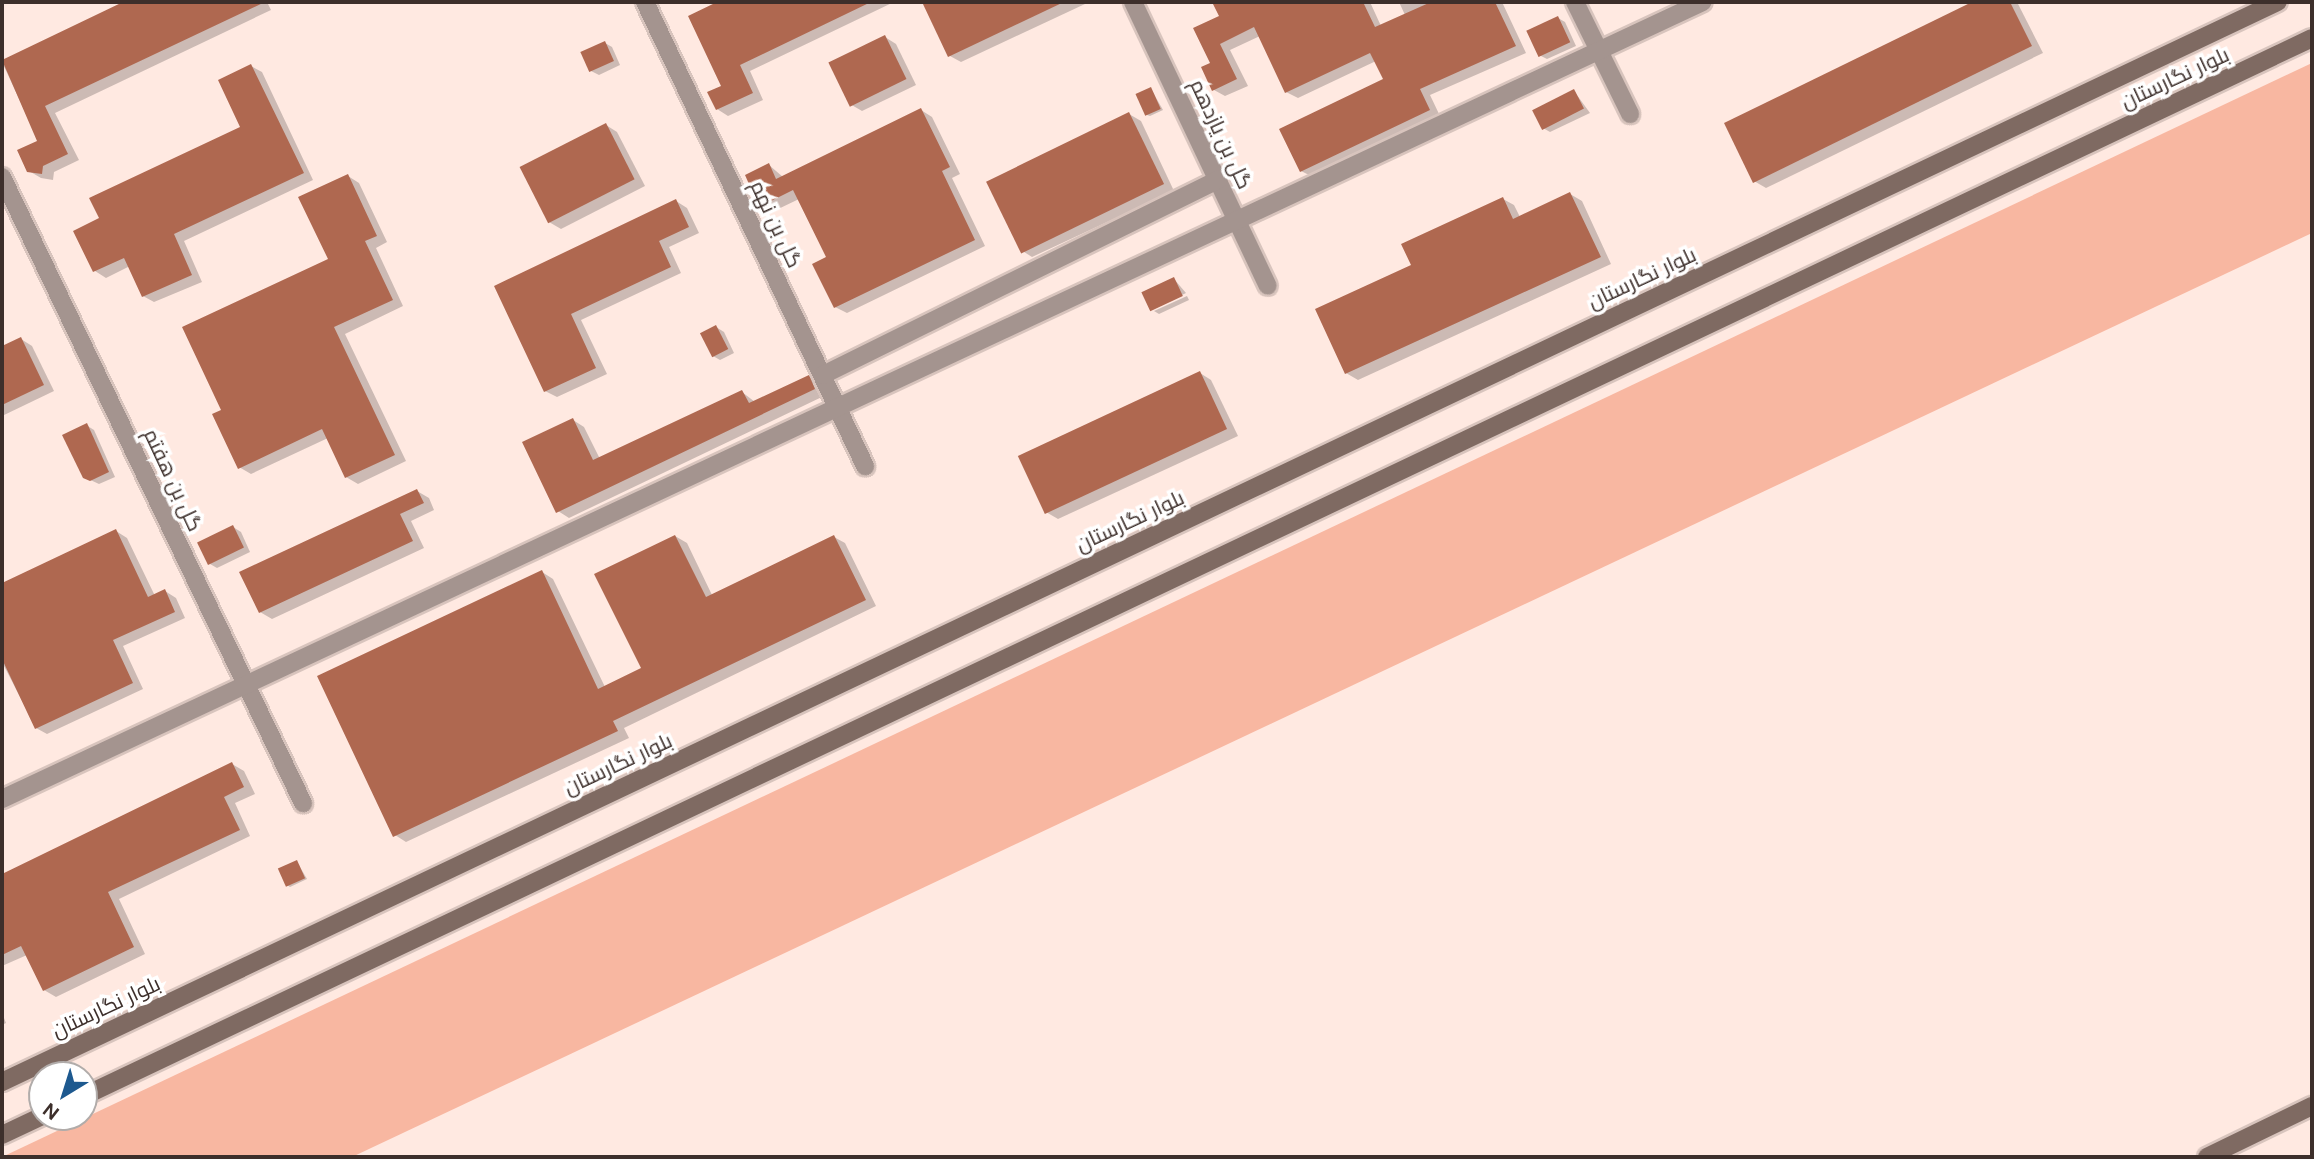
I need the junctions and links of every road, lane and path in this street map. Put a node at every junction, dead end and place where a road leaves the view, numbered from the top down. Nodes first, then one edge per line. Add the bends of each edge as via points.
1 (645, 2) edge
2 (1133, 2) edge
3 (1575, 2) edge
4 (1703, 2) edge
5 (2278, 2) edge
6 (2312, 38) edge
7 (1599, 51) junction
8 (1630, 114) dead end
9 (2, 177) edge
10 (1217, 180) junction
11 (1237, 221) junction
12 (1268, 286) dead end
13 (823, 375) junction
14 (838, 408) junction
15 (865, 466) dead end
16 (246, 686) junction
17 (2, 799) edge
18 (303, 803) dead end
19 (2, 1082) edge
20 (98, 1089) edge
21 (2312, 1106) edge
22 (28, 1123) edge
23 (2, 1135) edge
24 (2207, 1157) edge

1 - 13 street, گل بن نهم
2 - 10 street, گل بن یازدهم
3 - 7 street
4 - 7 street
5 - 19 street, بلوار نگارستان
6 - 20 street, بلوار نگارستان
7 - 8 street
7 - 11 street
9 - 16 street, گل بن هفتم
10 - 11 street, گل بن یازدهم
10 - 13 street
11 - 12 street, گل بن یازدهم
11 - 14 street
13 - 14 street, گل بن نهم
14 - 15 street, گل بن نهم
14 - 16 street
16 - 17 street
16 - 18 street, گل بن هفتم
21 - 24 street
22 - 23 street

